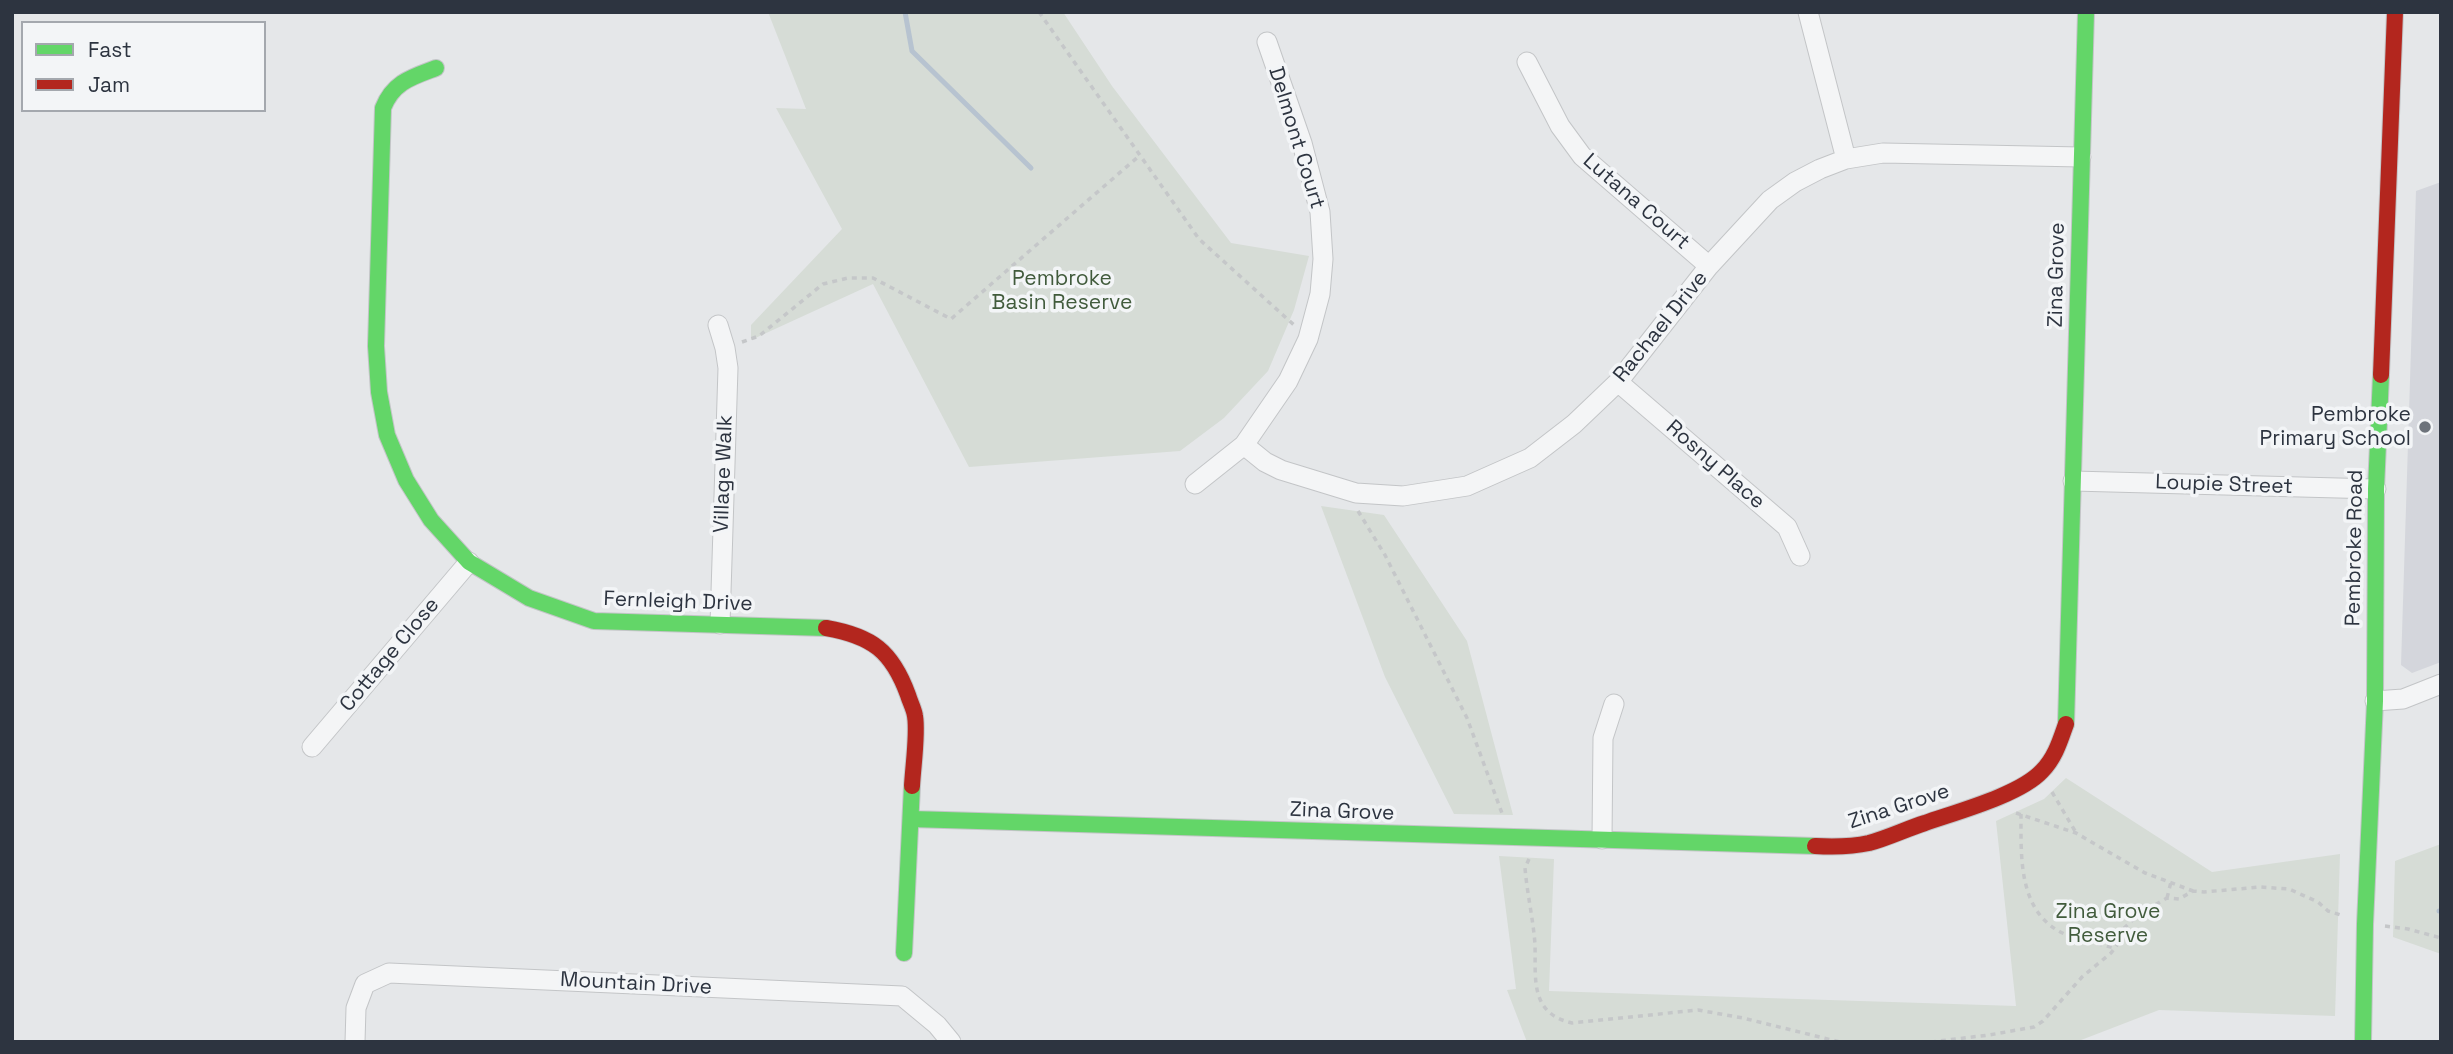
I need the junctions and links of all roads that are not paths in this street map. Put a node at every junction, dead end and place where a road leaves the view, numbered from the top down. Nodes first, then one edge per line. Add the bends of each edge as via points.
1 (1808, 12) edge
2 (2085, 12) edge
3 (2395, 12) edge
4 (1267, 43) dead end
5 (1527, 62) dead end
6 (436, 68) dead end
7 (2081, 157) junction
8 (1846, 159) junction
9 (1709, 266) junction
10 (718, 325) dead end
11 (1618, 382) junction
12 (1244, 445) junction
13 (2073, 481) junction
14 (1195, 484) dead end
15 (2375, 489) junction
16 (1800, 556) dead end
17 (469, 562) junction
18 (720, 624) junction
19 (2441, 684) edge
20 (2375, 701) junction
21 (1614, 704) dead end
22 (312, 747) dead end
23 (911, 820) junction
24 (1602, 839) junction
25 (904, 953) dead end
26 (355, 1042) edge
27 (951, 1042) edge
28 (2363, 1042) edge

1 - 8 street
2 - 7 street, Zina Grove
3 - 15 street, Pembroke Road
4 - 12 street, Delmont Court via 1320,212 1323,259 1320,294 1308,339 1288,381
5 - 9 street, Lutana Court via 1581,156
6 - 17 street, Fernleigh Drive via 395,83 383,108 376,346 379,391 387,435 406,480 431,520
7 - 8 street, Rachael Drive via 1883,153
7 - 13 street, Zina Grove
8 - 9 street, Rachael Drive via 1795,182 1770,200
9 - 11 street, Rachael Drive
10 - 18 street, Village Walk via 728,368
11 - 12 street, Rachael Drive via 1530,458 1467,486 1436,492 1403,496 1356,493 1281,470
11 - 16 street, Rosny Place via 1787,527
12 - 14 street, Delmont Court
13 - 15 street, Loupie Street
13 - 24 street, Zina Grove via 2066,723 2058,749 2041,773 1983,802 1868,843 1837,847
15 - 20 street, Pembroke Road
17 - 18 street, Fernleigh Drive via 529,598 594,621
17 - 22 street, Cottage Close
18 - 23 street, Fernleigh Drive via 828,628 871,643 889,657 899,671 915,716
19 - 20 street via 2403,699
20 - 28 street, Pembroke Road
21 - 24 street via 1603,738
23 - 24 street, Zina Grove
23 - 25 street, Fernleigh Drive
26 - 27 street, Mountain Drive via 356,1008 365,984 389,972 902,996

